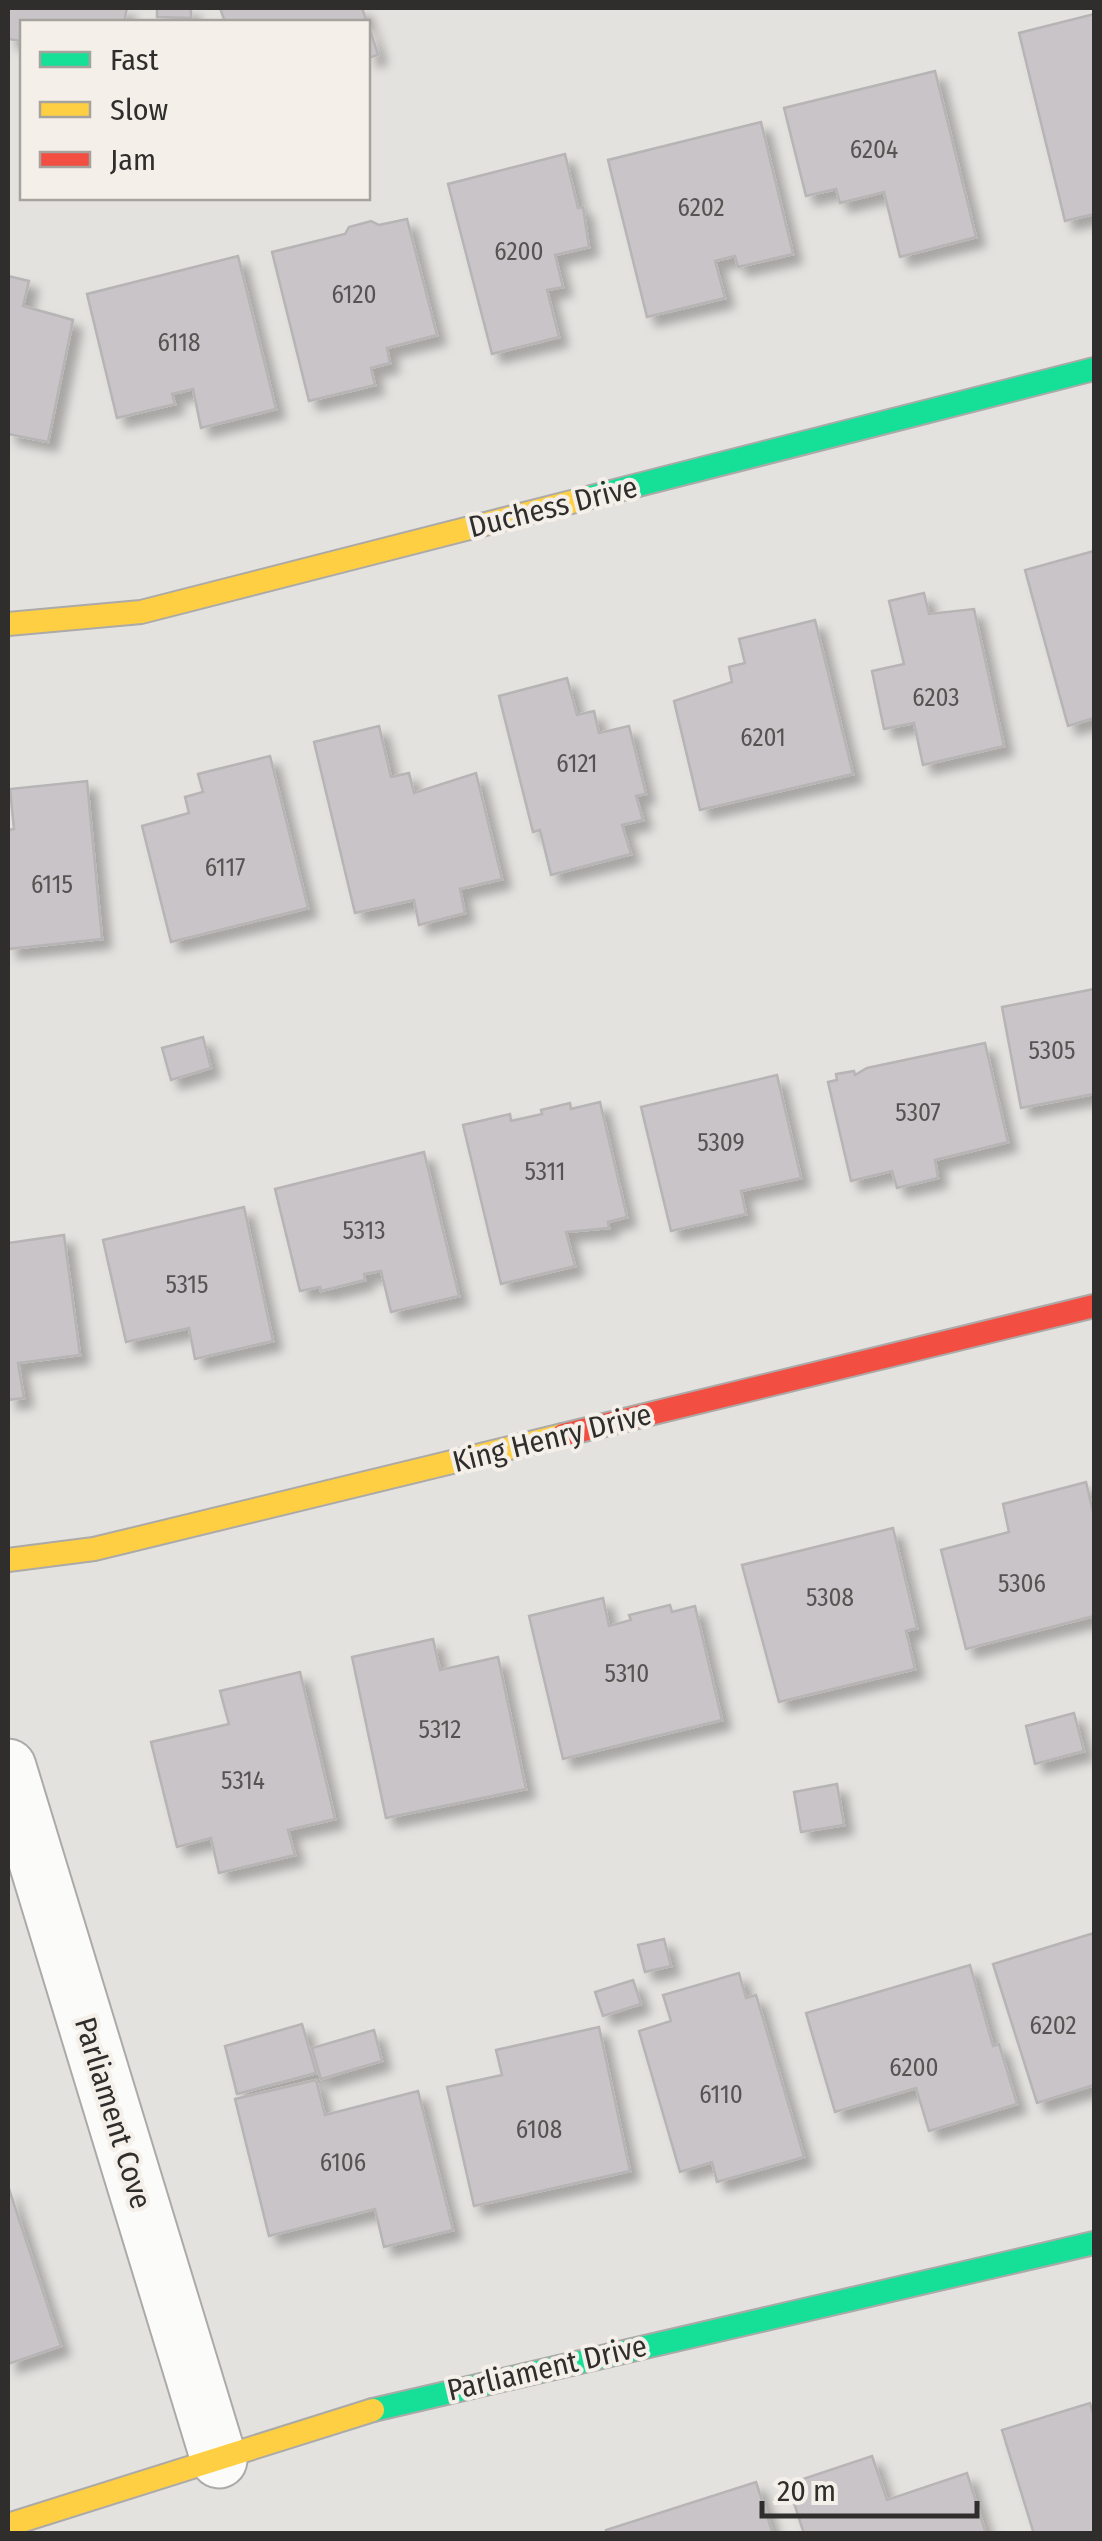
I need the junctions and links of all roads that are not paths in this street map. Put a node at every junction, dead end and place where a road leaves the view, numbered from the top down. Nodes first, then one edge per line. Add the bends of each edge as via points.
1 (1094, 369) edge
2 (8, 624) edge
3 (1094, 1306) edge
4 (8, 1560) edge
5 (8, 1767) edge
6 (1094, 2244) edge
7 (219, 2460) junction
8 (8, 2525) edge

1 - 2 street, Duchess Drive via 140,612
3 - 4 street, King Henry Drive via 94,1549
5 - 7 street, Parliament Cove
6 - 7 street, Parliament Drive via 388,2404
7 - 8 street, Parliament Drive

